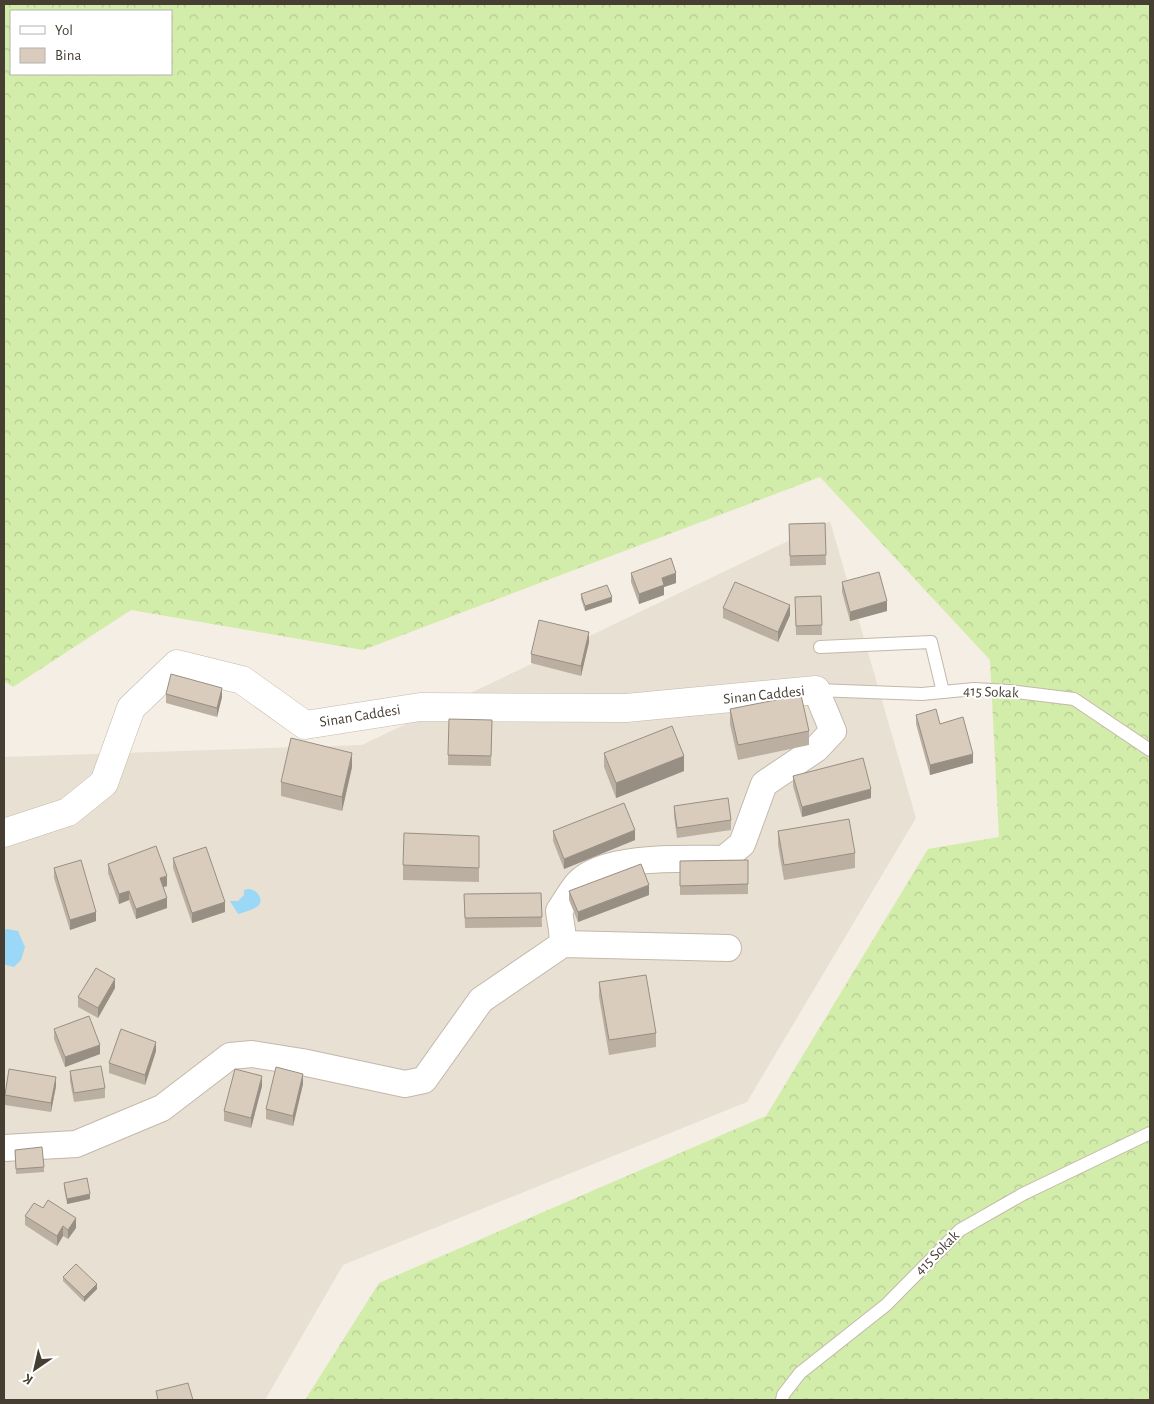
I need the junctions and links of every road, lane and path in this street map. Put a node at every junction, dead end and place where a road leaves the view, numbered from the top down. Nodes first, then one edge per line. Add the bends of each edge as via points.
1 (820, 647) dead end
2 (816, 690) junction
3 (943, 692) junction
4 (1150, 750) edge
5 (4, 833) edge
6 (563, 944) junction
7 (728, 948) dead end
8 (1150, 1134) edge
9 (4, 1148) edge
10 (782, 1400) edge

1 - 3 lane via 931,642
2 - 3 lane, 415 Sokak
2 - 5 street, Sinan Caddesi via 626,708 420,707 305,724 242,680 178,664 131,708 104,783 68,812
2 - 6 street via 833,731 816,749 764,784 742,844 724,859 641,860 601,868 579,882 559,911
3 - 4 lane, 415 Sokak via 1000,691 1074,699
6 - 7 street
6 - 9 street via 481,1000 424,1080 405,1084 260,1055 230,1056 162,1108 76,1144
8 - 10 lane, 415 Sokak via 1024,1194 960,1230 886,1305 800,1373

